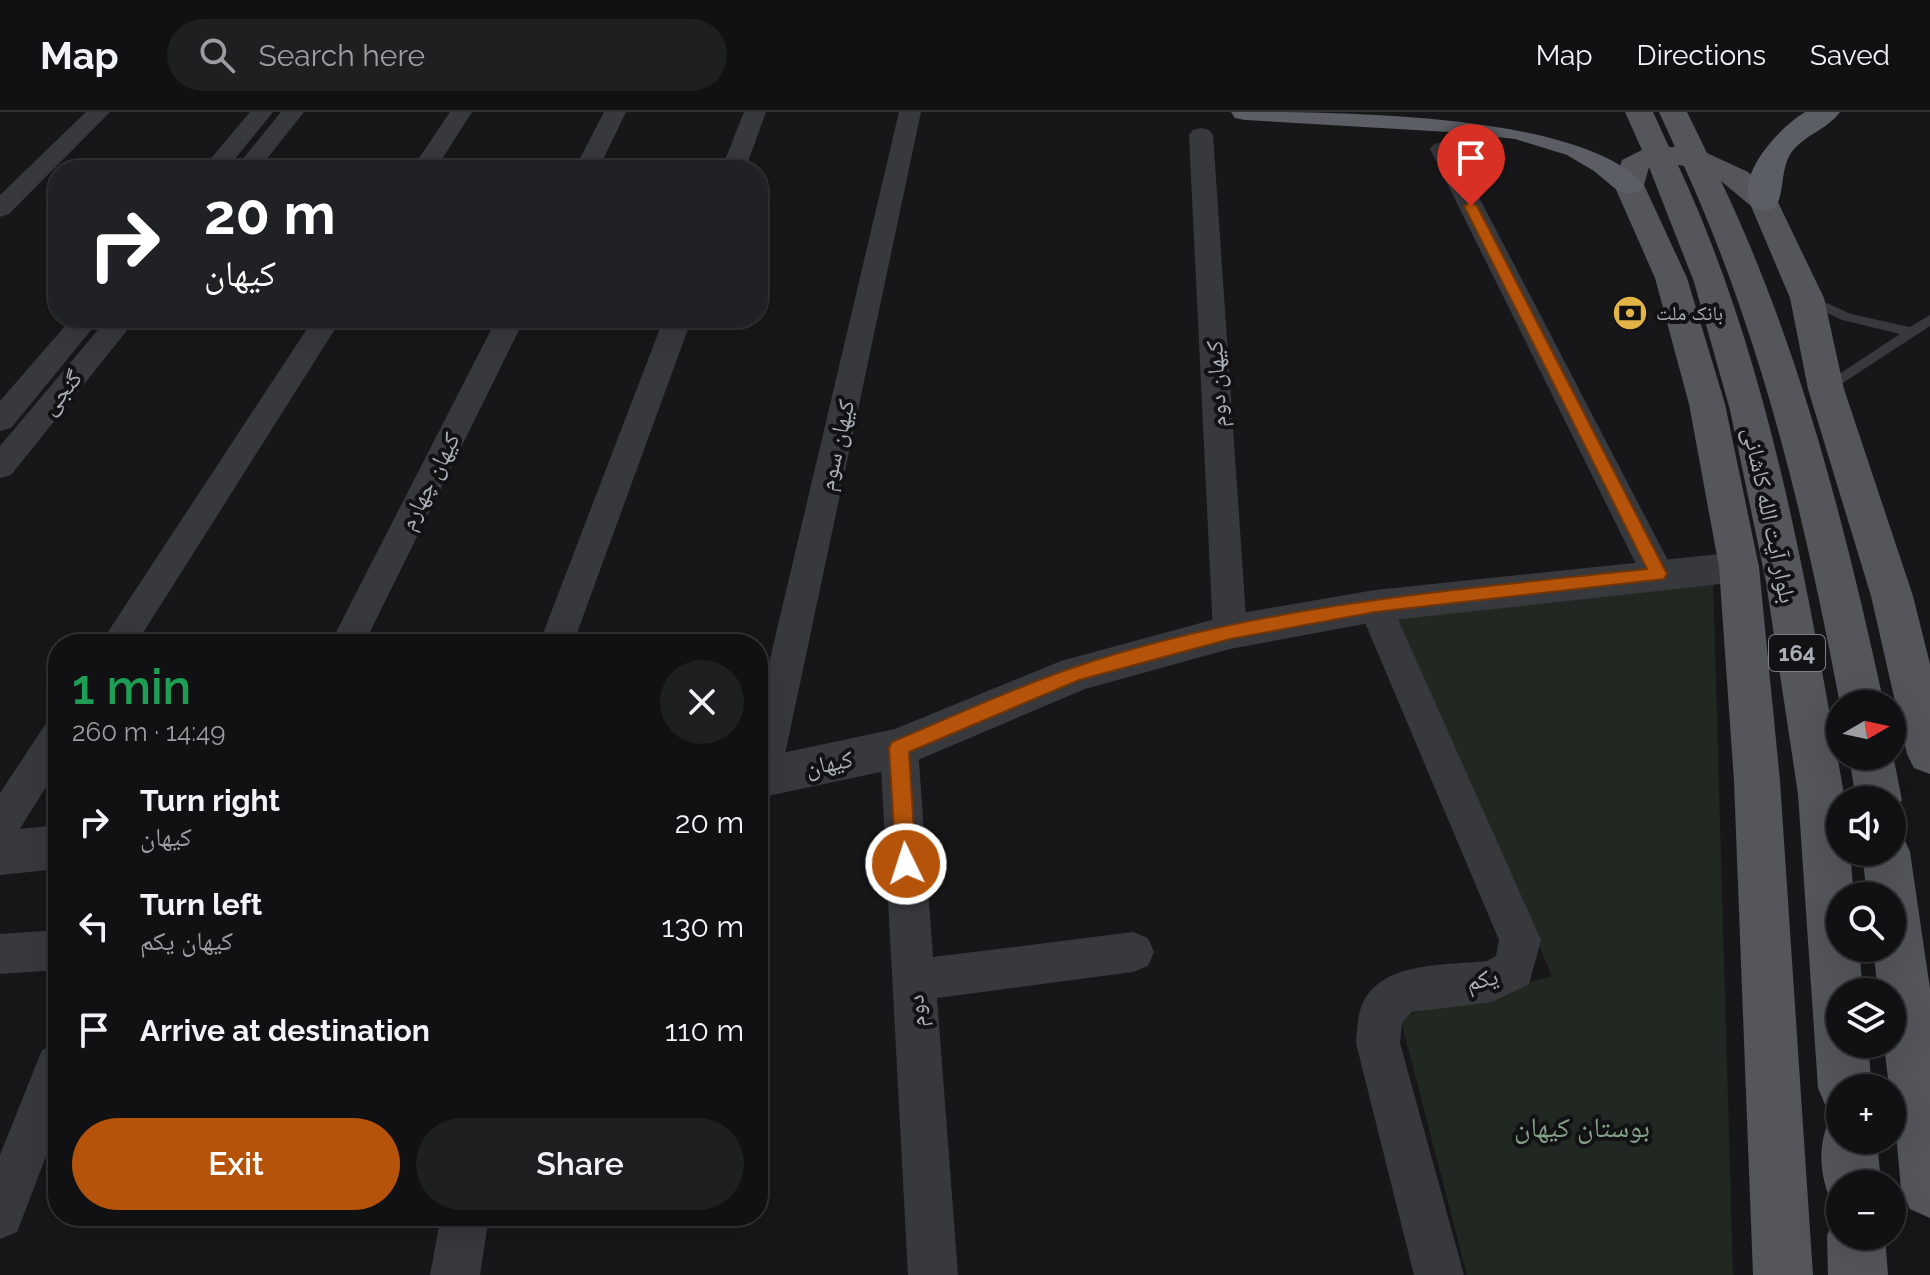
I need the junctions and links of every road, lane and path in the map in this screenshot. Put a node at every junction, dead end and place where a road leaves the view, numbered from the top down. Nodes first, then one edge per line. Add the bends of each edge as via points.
1 (99, 112) edge
2 (262, 112) edge
3 (293, 112) edge
4 (461, 112) edge
5 (615, 112) edge
6 (755, 112) edge
7 (910, 112) edge
8 (1245, 112) edge
9 (1639, 112) edge
10 (1673, 112) edge
11 (1826, 112) edge
12 (1201, 135) dead end
13 (1442, 149) dead end
14 (50, 160) edge
15 (221, 160) edge
16 (253, 160) edge
17 (430, 160) edge
18 (591, 160) edge
19 (737, 160) edge
20 (48, 162) edge
21 (1629, 185) junction
22 (1764, 202) junction
23 (0, 209) edge
24 (1730, 284) junction
25 (1807, 298) junction
26 (1930, 319) edge
27 (79, 328) edge
28 (115, 328) edge
29 (322, 328) edge
30 (506, 328) edge
31 (674, 328) edge
32 (1912, 332) junction
33 (1826, 389) junction
34 (0, 421) edge
35 (0, 467) edge
36 (1739, 567) junction
37 (1658, 574) junction
38 (1375, 606) junction
39 (1230, 632) junction
40 (123, 634) edge
41 (352, 634) edge
42 (560, 634) edge
43 (1859, 690) edge
44 (768, 738) edge
45 (899, 748) junction
46 (48, 752) edge
47 (1930, 754) edge
48 (768, 776) edge
49 (0, 826) edge
50 (48, 848) edge
51 (0, 853) edge
52 (1888, 866) edge
53 (48, 951) edge
54 (1133, 952) dead end
55 (0, 954) edge
56 (1836, 978) edge
57 (914, 980) junction
58 (48, 1092) edge
59 (1930, 1189) edge
60 (0, 1215) edge
61 (463, 1226) edge
62 (1857, 1250) edge
63 (455, 1275) edge
64 (933, 1275) edge
65 (1439, 1275) edge
66 (1783, 1275) edge
67 (1858, 1275) edge

1 - 14 street
2 - 15 street
3 - 16 street
4 - 17 street
5 - 18 street
6 - 19 street
7 - 44 street, کیهان سوم
8 - 21 highway via 1500,126 1551,140 1600,162
9 - 24 main road, بلوار آیت الله کاشانی / 164 via 1676,194
10 - 24 main road, بلوار آیت الله کاشانی / 164 via 1714,197
11 - 22 highway via 1803,123 1779,145 1767,171
12 - 39 street, کیهان دوم
13 - 37 street
20 - 23 street
21 - 22 main road via 1632,166 1641,159 1681,156 1724,169
21 - 36 main road via 1671,278 1707,404
22 - 25 main road
24 - 43 main road, بلوار آیت الله کاشانی / 164 via 1797,428 1840,590
24 - 56 main road, بلوار آیت الله کاشانی / 164 via 1748,410 1786,582 1821,794
25 - 32 lane via 1847,317
25 - 33 main road
26 - 32 lane
27 - 34 street, گنجی
28 - 35 street, گنجی
29 - 40 street
30 - 41 street, کیهان چهارم
31 - 42 street
32 - 33 lane
33 - 47 main road via 1892,596
36 - 37 street, کیهان
36 - 66 main road via 1757,781
37 - 38 street, کیهان
38 - 39 street, کیهان
38 - 65 street, یکم via 1520,940 1514,969 1492,981 1401,992 1381,1013 1378,1043
39 - 45 street, کیهان via 1076,674
45 - 48 street, کیهان
45 - 57 street, دوم
46 - 49 street
50 - 51 street
52 - 59 main road
53 - 55 street
54 - 57 street
57 - 64 street, دوم
58 - 60 street
61 - 63 street
62 - 67 main road

